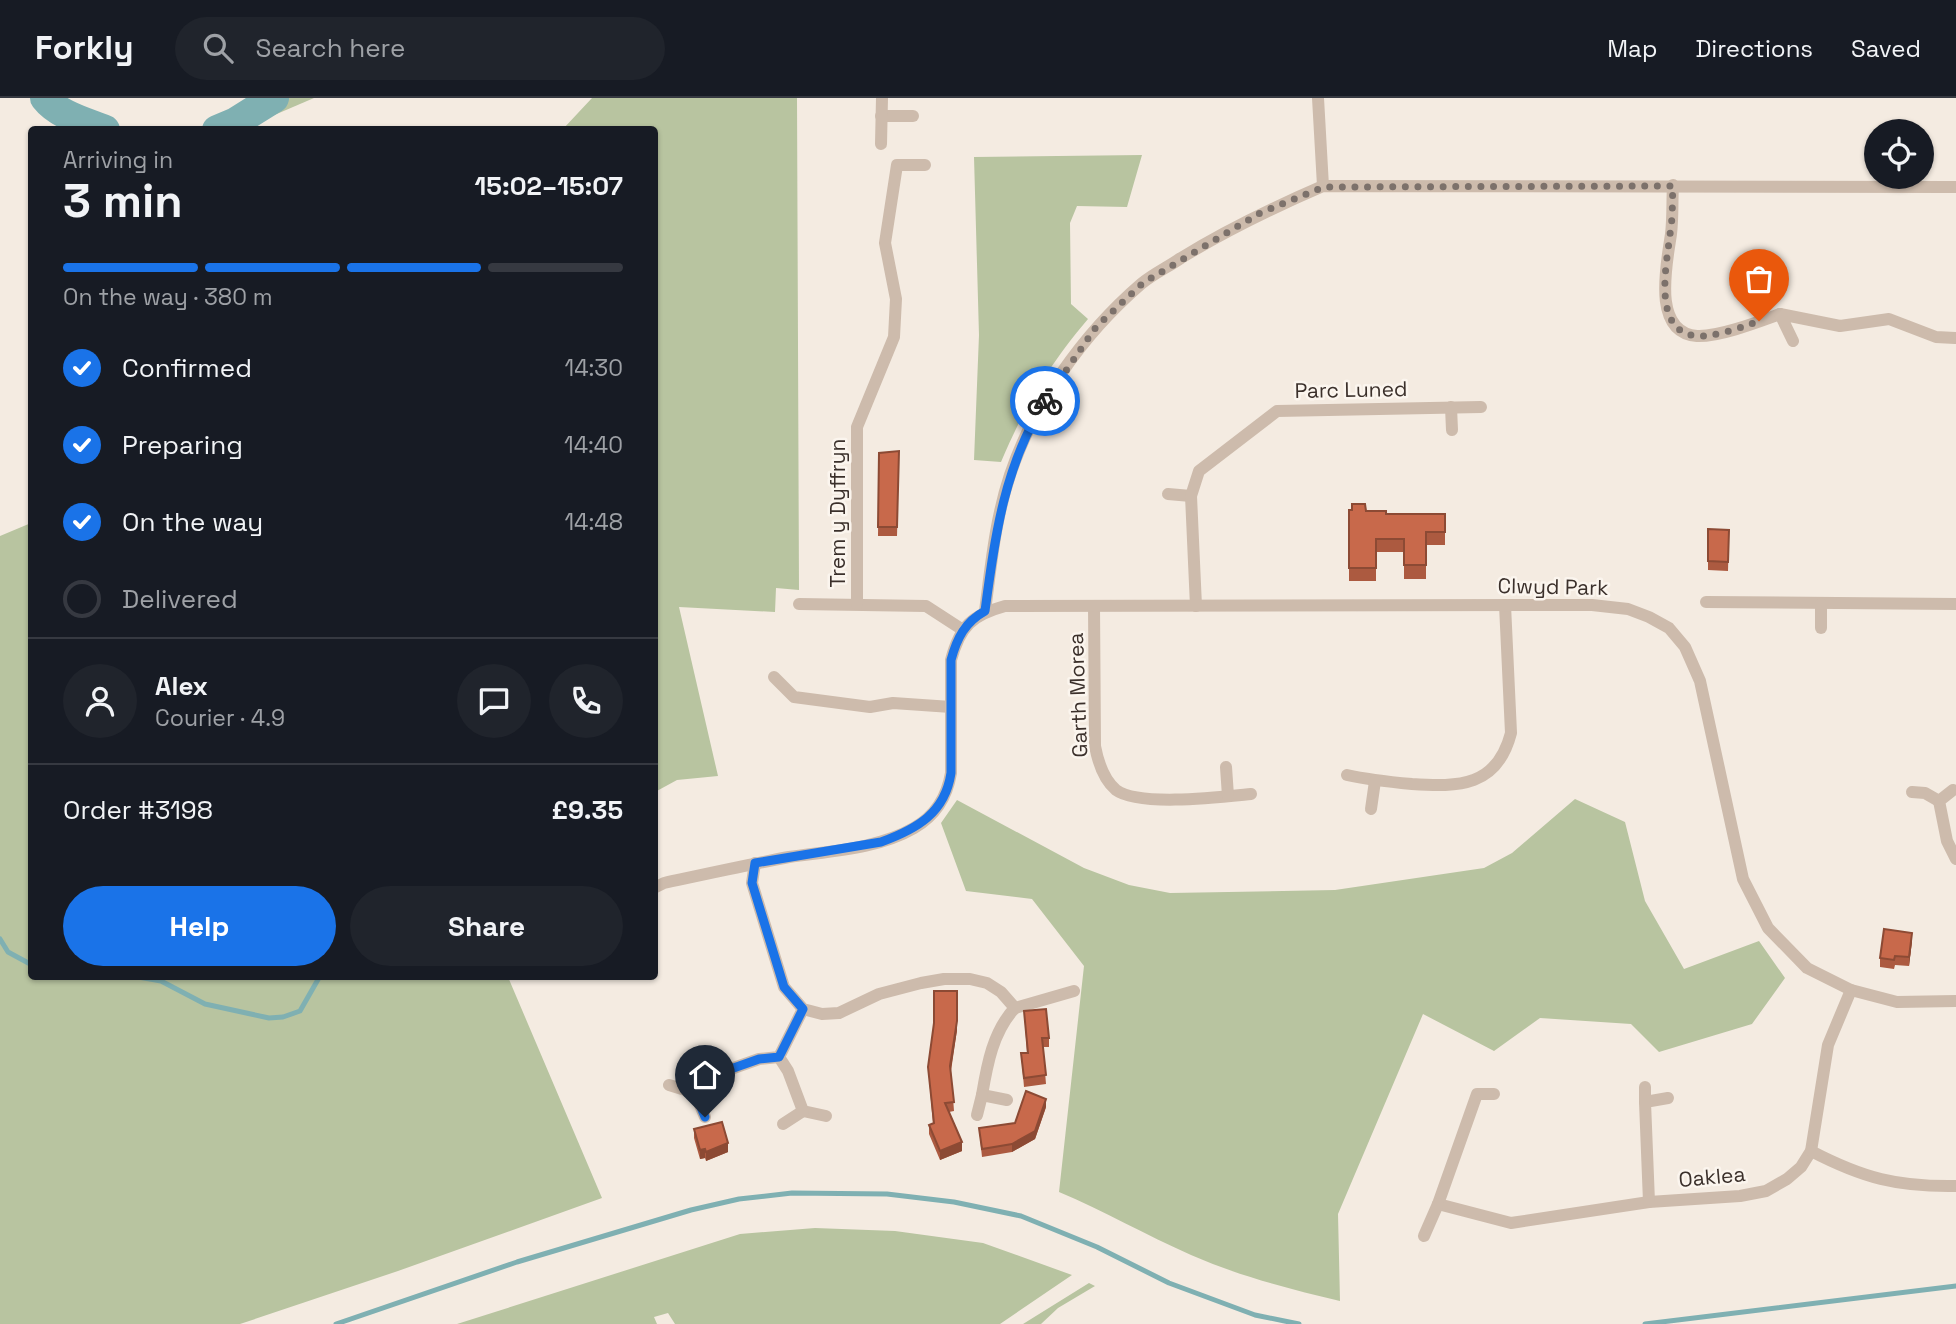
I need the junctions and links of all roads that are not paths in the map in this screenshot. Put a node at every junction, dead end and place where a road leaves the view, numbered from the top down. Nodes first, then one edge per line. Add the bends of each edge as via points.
1 (882, 98) edge
2 (1318, 98) edge
3 (881, 116) junction
4 (913, 116) dead end
5 (881, 144) dead end
6 (925, 165) dead end
7 (1673, 186) junction
8 (1324, 187) junction
9 (1956, 187) edge
10 (1780, 314) junction
11 (1955, 338) edge
12 (1793, 341) dead end
13 (1451, 407) junction
14 (1481, 407) dead end
15 (1452, 430) dead end
16 (1168, 494) dead end
17 (1191, 496) junction
18 (1706, 602) dead end
19 (799, 604) dead end
20 (857, 604) junction
21 (1821, 604) junction
22 (1956, 604) edge
23 (1505, 605) junction
24 (1094, 606) junction
25 (1196, 606) junction
26 (985, 611) junction
27 (1821, 628) dead end
28 (963, 630) junction
29 (774, 677) dead end
30 (951, 707) junction
31 (1226, 767) dead end
32 (1347, 775) dead end
33 (1374, 781) junction
34 (1953, 790) dead end
35 (1912, 792) dead end
36 (1251, 794) dead end
37 (1228, 796) junction
38 (1938, 800) junction
39 (1371, 809) dead end
40 (1956, 859) edge
41 (755, 863) junction
42 (658, 886) edge
43 (1851, 990) junction
44 (1074, 991) dead end
45 (1956, 1001) edge
46 (1015, 1007) junction
47 (803, 1009) junction
48 (779, 1057) junction
49 (1482, 1080) dead end
50 (669, 1085) dead end
51 (1644, 1087) dead end
52 (695, 1093) junction
53 (1477, 1094) junction
54 (1494, 1094) dead end
55 (982, 1096) junction
56 (1668, 1098) dead end
57 (1007, 1100) dead end
58 (1645, 1102) junction
59 (803, 1111) junction
60 (977, 1115) dead end
61 (826, 1116) dead end
62 (705, 1117) dead end
63 (783, 1124) dead end
64 (1811, 1151) junction
65 (1956, 1186) edge
66 (1649, 1202) junction
67 (1438, 1204) junction
68 (1424, 1236) dead end

1 - 3 street
2 - 8 street
3 - 4 street
3 - 5 street
6 - 20 street, Trem y Dyffryn via 898,166 885,243 896,299 894,337 857,427
7 - 8 street
7 - 9 street
7 - 10 street via 1665,275 1672,323 1697,336
8 - 26 street via 1260,213 1201,246 1143,283 1096,327 1031,424 1010,475 996,528
10 - 11 street via 1840,326 1889,318 1936,337
10 - 12 street
13 - 14 street, Parc Luned
13 - 15 street
13 - 17 street, Parc Luned via 1277,411 1199,471
16 - 17 street
17 - 25 street, Parc Luned
18 - 21 street
19 - 20 street, Trem y Dyffryn
20 - 28 street, Trem y Dyffryn via 926,606
21 - 22 street
21 - 27 street
23 - 25 street, Clwyd Park
23 - 33 street via 1511,733 1499,761 1468,783
23 - 43 street, Clwyd Park via 1628,609 1669,628 1685,647 1700,681 1743,879 1768,928 1784,945 1807,968
24 - 25 street, Clwyd Park
24 - 26 street, Clwyd Park via 1005,606
24 - 37 street, Garth Morea via 1095,746 1104,775 1116,790 1132,797
26 - 28 street
28 - 30 street via 951,660
29 - 30 street via 792,703
30 - 41 street via 948,789 941,803 915,828 881,842
31 - 37 street
32 - 33 street
33 - 39 street
34 - 38 street
35 - 38 street
36 - 37 street, Garth Morea
38 - 40 street
41 - 42 street
41 - 47 street via 752,883 784,987
43 - 45 street, Clwyd Park via 1897,1002
43 - 64 street via 1828,1045
44 - 46 street
46 - 47 street via 987,983 944,979 879,994 839,1013
46 - 55 street via 999,1033
47 - 48 street
48 - 52 street via 711,1076
48 - 59 street
49 - 53 street
50 - 52 street
51 - 58 street
52 - 62 street
53 - 54 street
53 - 67 street
55 - 57 street
55 - 60 street
56 - 58 street
58 - 66 street
59 - 61 street
59 - 63 street
64 - 65 street via 1880,1180
64 - 66 street, Oaklea via 1801,1167 1766,1191
66 - 67 street, Oaklea via 1511,1223
67 - 68 street

